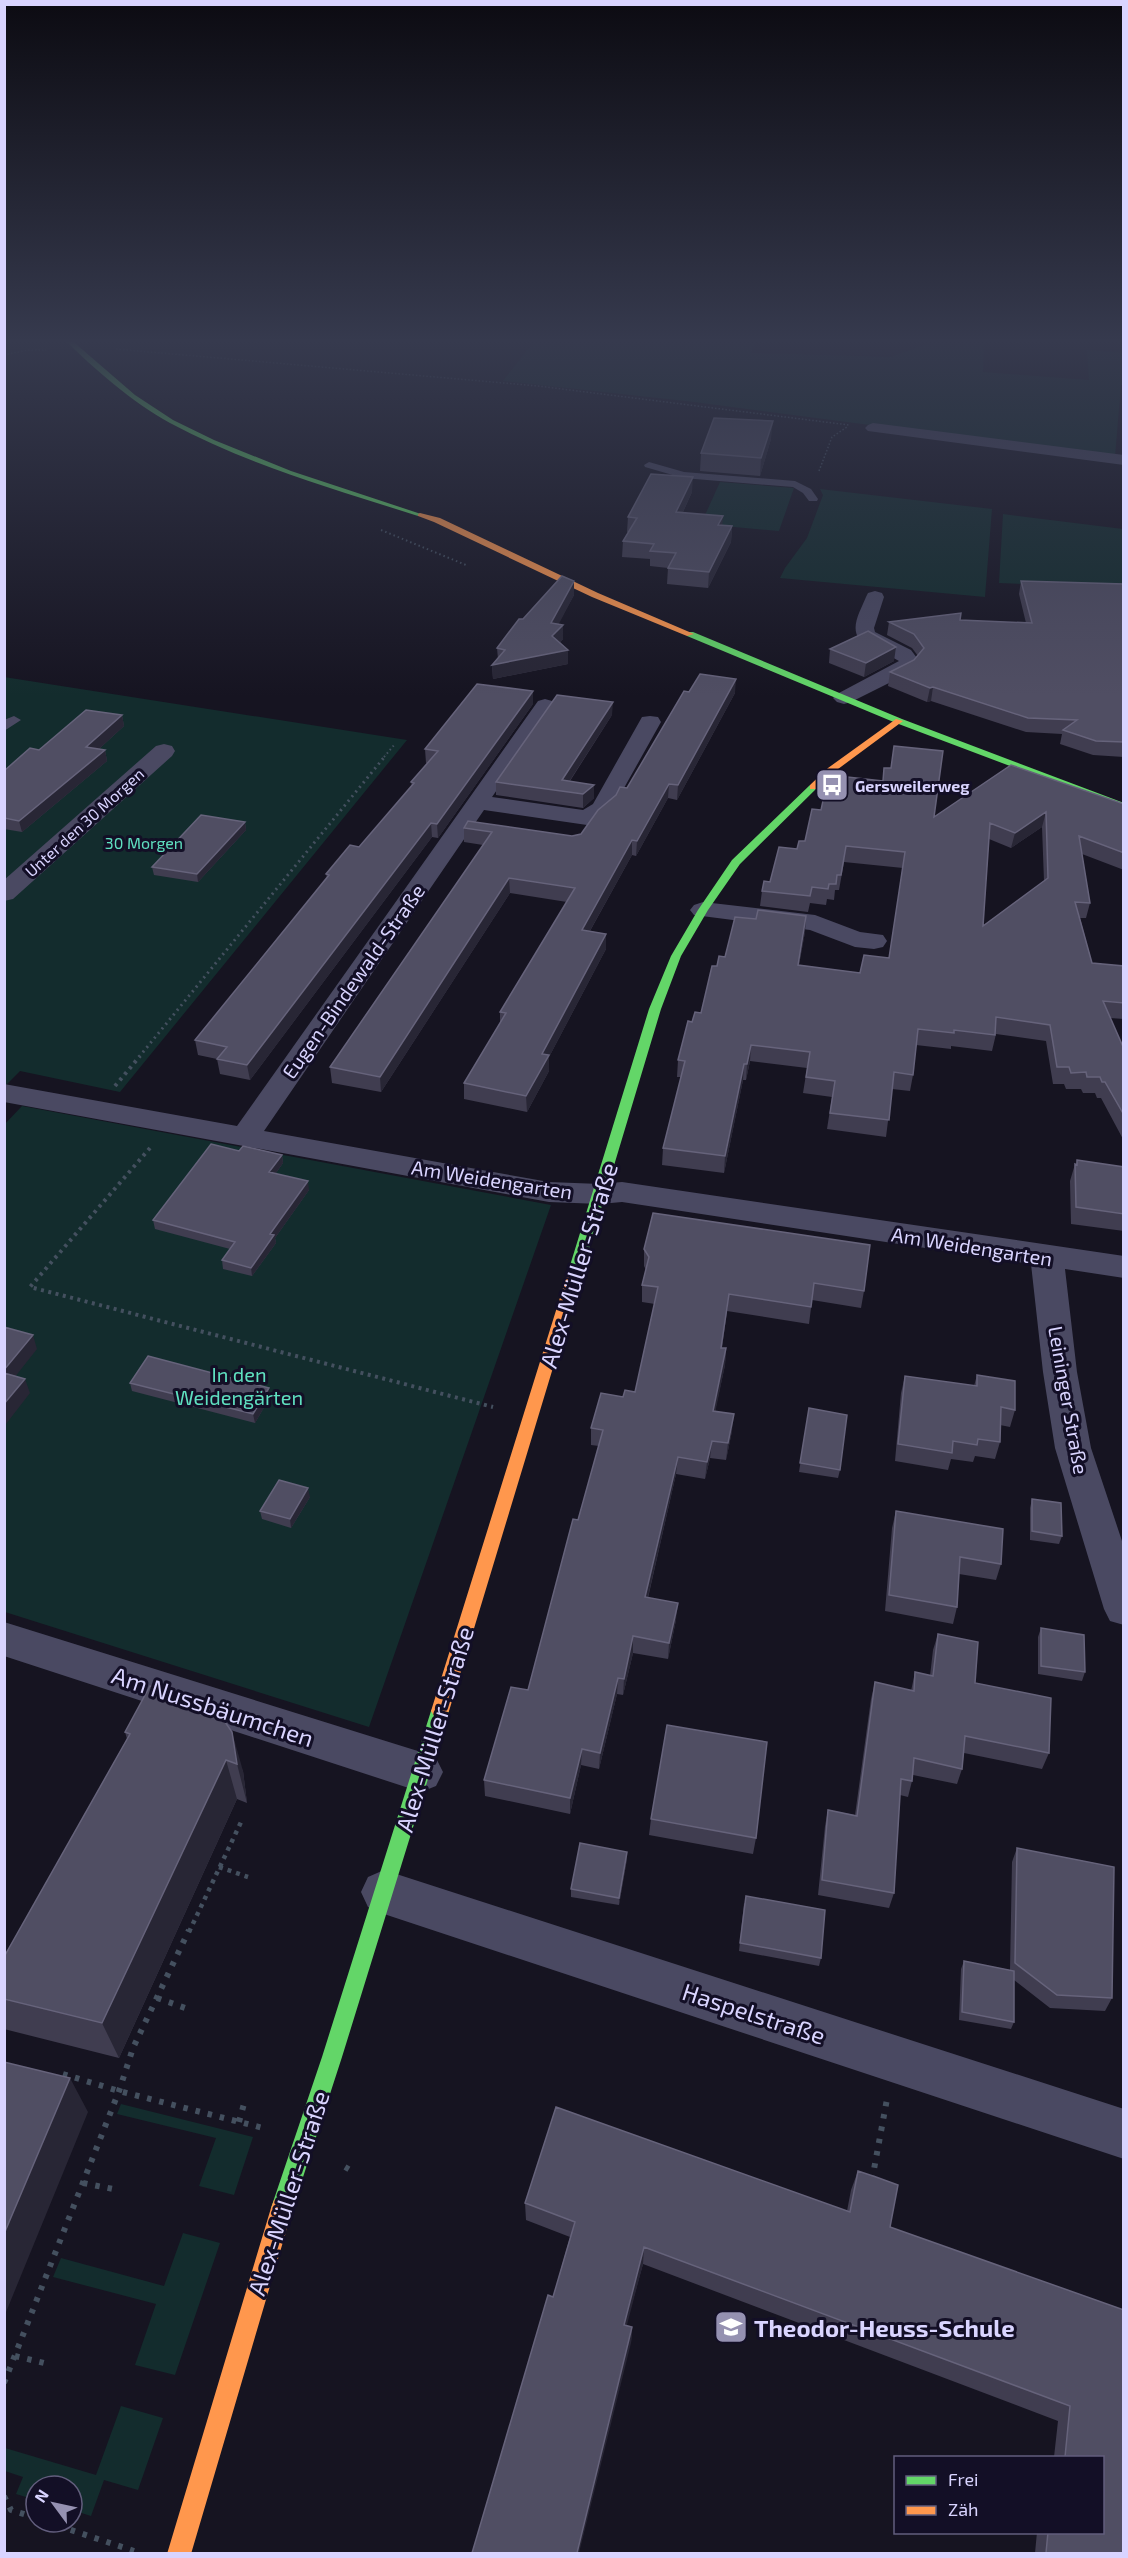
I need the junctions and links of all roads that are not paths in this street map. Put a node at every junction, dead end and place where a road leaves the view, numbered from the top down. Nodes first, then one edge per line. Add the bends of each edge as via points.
1 (253, 457) edge
2 (1103, 457) edge
3 (1124, 460) edge
4 (649, 465) dead end
5 (813, 499) dead end
6 (876, 597) dead end
7 (844, 698) junction
8 (545, 705) dead end
9 (650, 722) dead end
10 (899, 722) junction
11 (164, 750) dead end
12 (478, 802) junction
13 (1124, 806) edge
14 (587, 818) junction
15 (572, 842) edge
16 (4, 894) edge
17 (703, 910) junction
18 (874, 941) dead end
19 (4, 1093) edge
20 (245, 1136) junction
21 (600, 1194) junction
22 (1047, 1257) junction
23 (1124, 1268) edge
24 (1124, 1609) edge
25 (4, 1639) edge
26 (421, 1772) junction
27 (384, 1892) junction
28 (1124, 2134) edge
29 (179, 2553) edge

1 - 7 street via 408,508 555,577
2 - 3 street
4 - 5 lane via 683,475 795,484 807,490
6 - 7 street via 864,628 866,635 904,654 910,662
7 - 10 street
8 - 12 street, Eugen-Bindewald-Straße
9 - 14 street via 602,808
10 - 13 street
10 - 17 street, Alex-Müller-Straße via 831,770 776,820 736,862
11 - 16 street, Unter den 30 Morgen
12 - 14 street
12 - 20 street, Eugen-Bindewald-Straße via 473,827
14 - 15 street
17 - 18 street via 815,923 855,939
17 - 21 street, Alex-Müller-Straße via 676,956 655,1009
19 - 20 street, Am Weidengarten
20 - 21 street, Am Weidengarten via 549,1192
21 - 22 street, Am Weidengarten via 622,1192
21 - 26 street, Alex-Müller-Straße
22 - 23 street, Am Weidengarten
22 - 24 street, Leininger Straße via 1073,1448
25 - 26 street, Am Nussbäumchen
26 - 27 street, Alex-Müller-Straße
27 - 28 street, Haspelstraße
27 - 29 street, Alex-Müller-Straße via 274,2231

